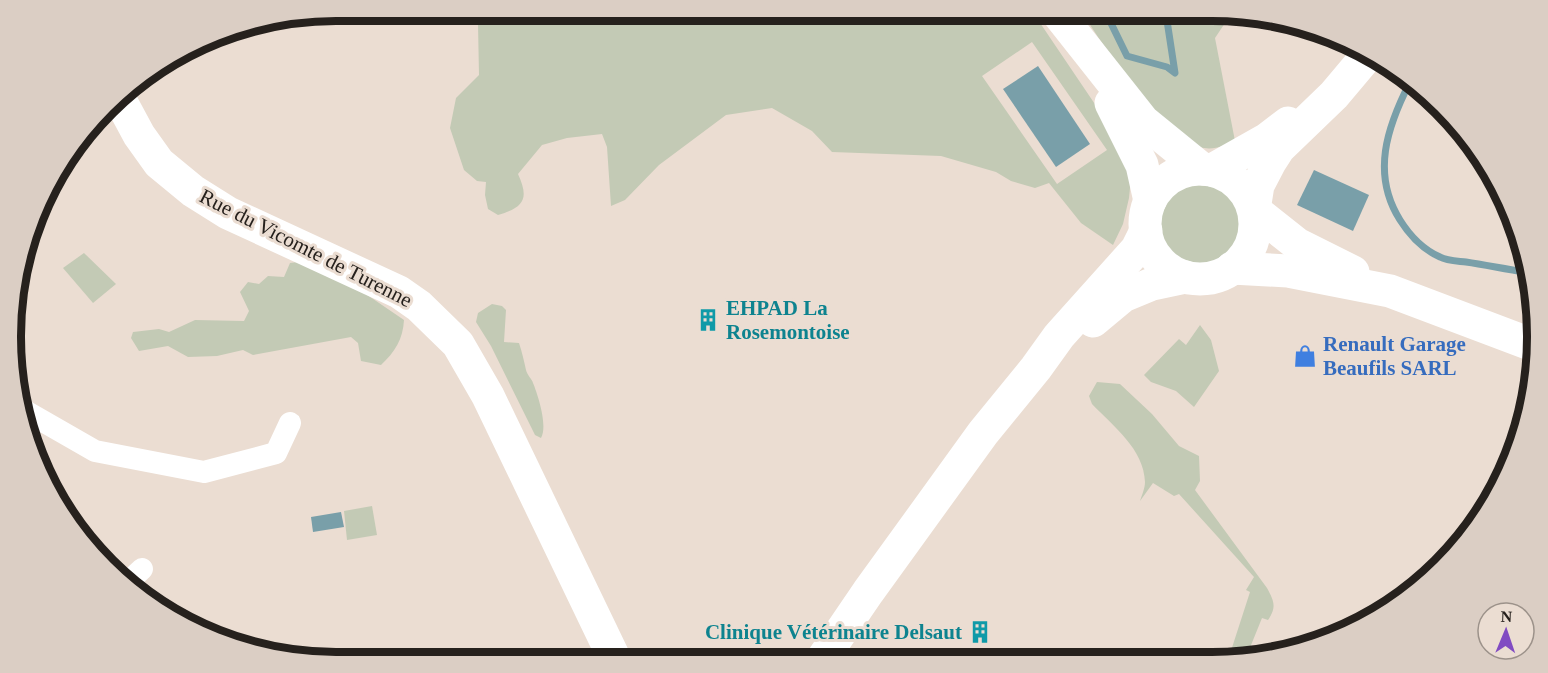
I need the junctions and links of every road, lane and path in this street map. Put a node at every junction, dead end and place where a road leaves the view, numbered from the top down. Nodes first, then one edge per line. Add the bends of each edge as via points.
1 (1060, 21) edge
2 (1064, 21) edge
3 (1356, 67) edge
4 (122, 104) edge
5 (1207, 170) junction
6 (1254, 210) junction
7 (1148, 216) junction
8 (1232, 268) junction
9 (1185, 277) junction
10 (1390, 291) junction
11 (1527, 343) edge
12 (1036, 368) junction
13 (31, 414) edge
14 (290, 423) dead end
15 (611, 652) edge
16 (827, 652) edge

1 - 7 main road via 1114,109 1142,165
2 - 5 main road via 1143,122
3 - 5 main road via 1267,139
3 - 6 main road via 1334,95 1279,148 1258,185
4 - 15 main road, Rue du Vicomte de Turenne via 159,163 193,191 228,213 399,292 458,344 493,406
5 - 6 main road via 1232,178
5 - 7 main road via 1186,171 1171,177 1159,187
6 - 8 main road via 1252,243
6 - 10 main road via 1297,244
7 - 9 main road via 1149,244 1155,256
7 - 12 main road via 1137,249 1059,336
8 - 9 main road via 1207,278
8 - 10 main road via 1288,271
9 - 12 main road via 1123,296
10 - 11 main road
12 - 16 main road via 983,433
13 - 14 street via 95,451 204,472 276,453

